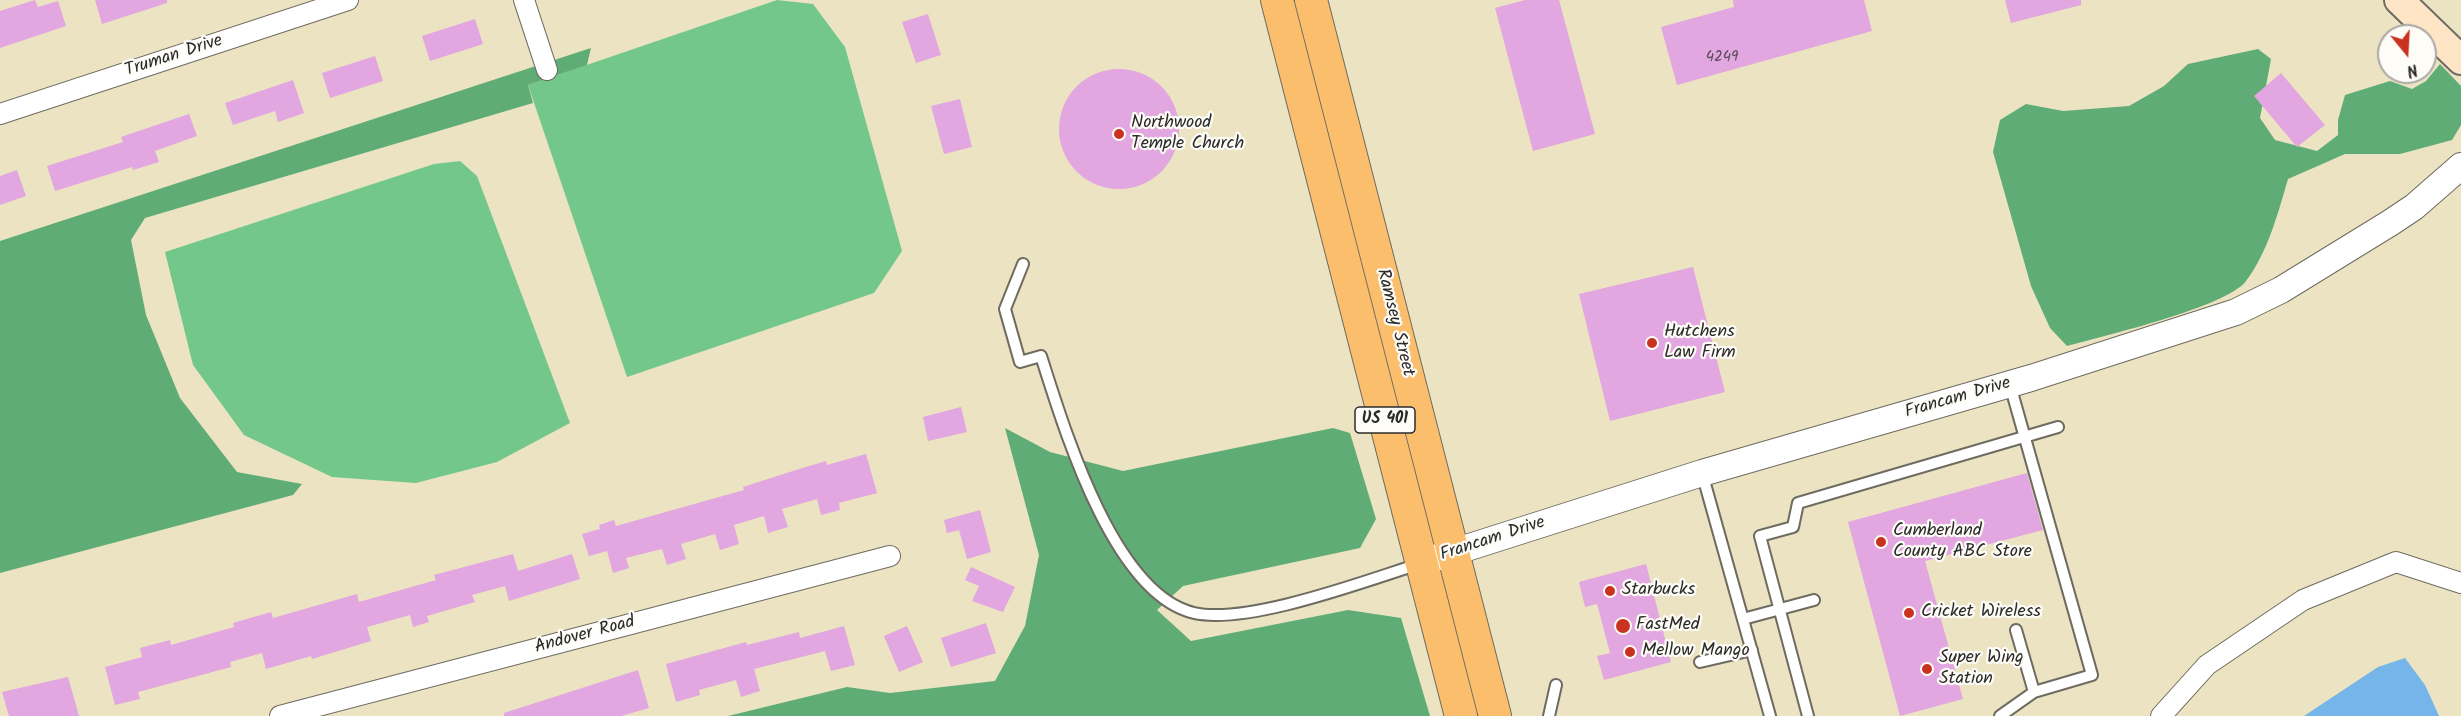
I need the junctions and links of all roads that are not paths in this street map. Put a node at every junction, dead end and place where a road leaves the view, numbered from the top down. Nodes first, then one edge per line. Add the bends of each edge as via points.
1 (348, 0) edge
2 (524, 0) edge
3 (1276, 0) edge
4 (1311, 0) edge
5 (2399, 0) edge
6 (2461, 60) edge
7 (547, 70) dead end
8 (0, 114) edge
9 (2461, 166) edge
10 (1023, 264) dead end
11 (2010, 384) junction
12 (2058, 427) dead end
13 (2024, 436) junction
14 (1702, 473) junction
15 (1453, 552) junction
16 (890, 556) dead end
17 (1422, 563) junction
18 (2461, 583) edge
19 (1814, 600) dead end
20 (1779, 610) junction
21 (1743, 619) junction
22 (2016, 630) dead end
23 (1752, 650) junction
24 (1700, 662) dead end
25 (1556, 685) dead end
26 (2034, 692) junction
27 (280, 716) edge
28 (1461, 716) edge
29 (1495, 716) edge
30 (1549, 716) edge
31 (1770, 716) edge
32 (1808, 716) edge
33 (2000, 716) edge
34 (2161, 716) edge

1 - 8 street, Truman Drive
2 - 7 street
3 - 17 main road, Ramsey Street / US 401
4 - 15 main road, Ramsey Street / US 401
5 - 6 main road
9 - 11 street, Francam Drive via 2390,224 2258,302
10 - 17 lane via 1005,309 1020,362 1041,356 1073,446 1113,539 1135,570 1165,600 1195,613 1247,611 1311,597
11 - 13 lane
11 - 14 street, Francam Drive
12 - 13 lane
13 - 20 lane via 1798,503 1793,527 1760,536
13 - 26 lane via 2092,675
14 - 15 street, Francam Drive
14 - 21 lane
15 - 17 street, Francam Drive
15 - 29 main road, Ramsey Street / US 401
16 - 27 street, Andover Road
17 - 28 main road, Ramsey Street / US 401
18 - 34 street via 2396,562 2303,600 2206,665
19 - 20 lane
20 - 21 lane
20 - 32 lane
21 - 23 lane
22 - 26 lane
23 - 24 lane
23 - 31 lane
25 - 30 lane
26 - 33 lane

